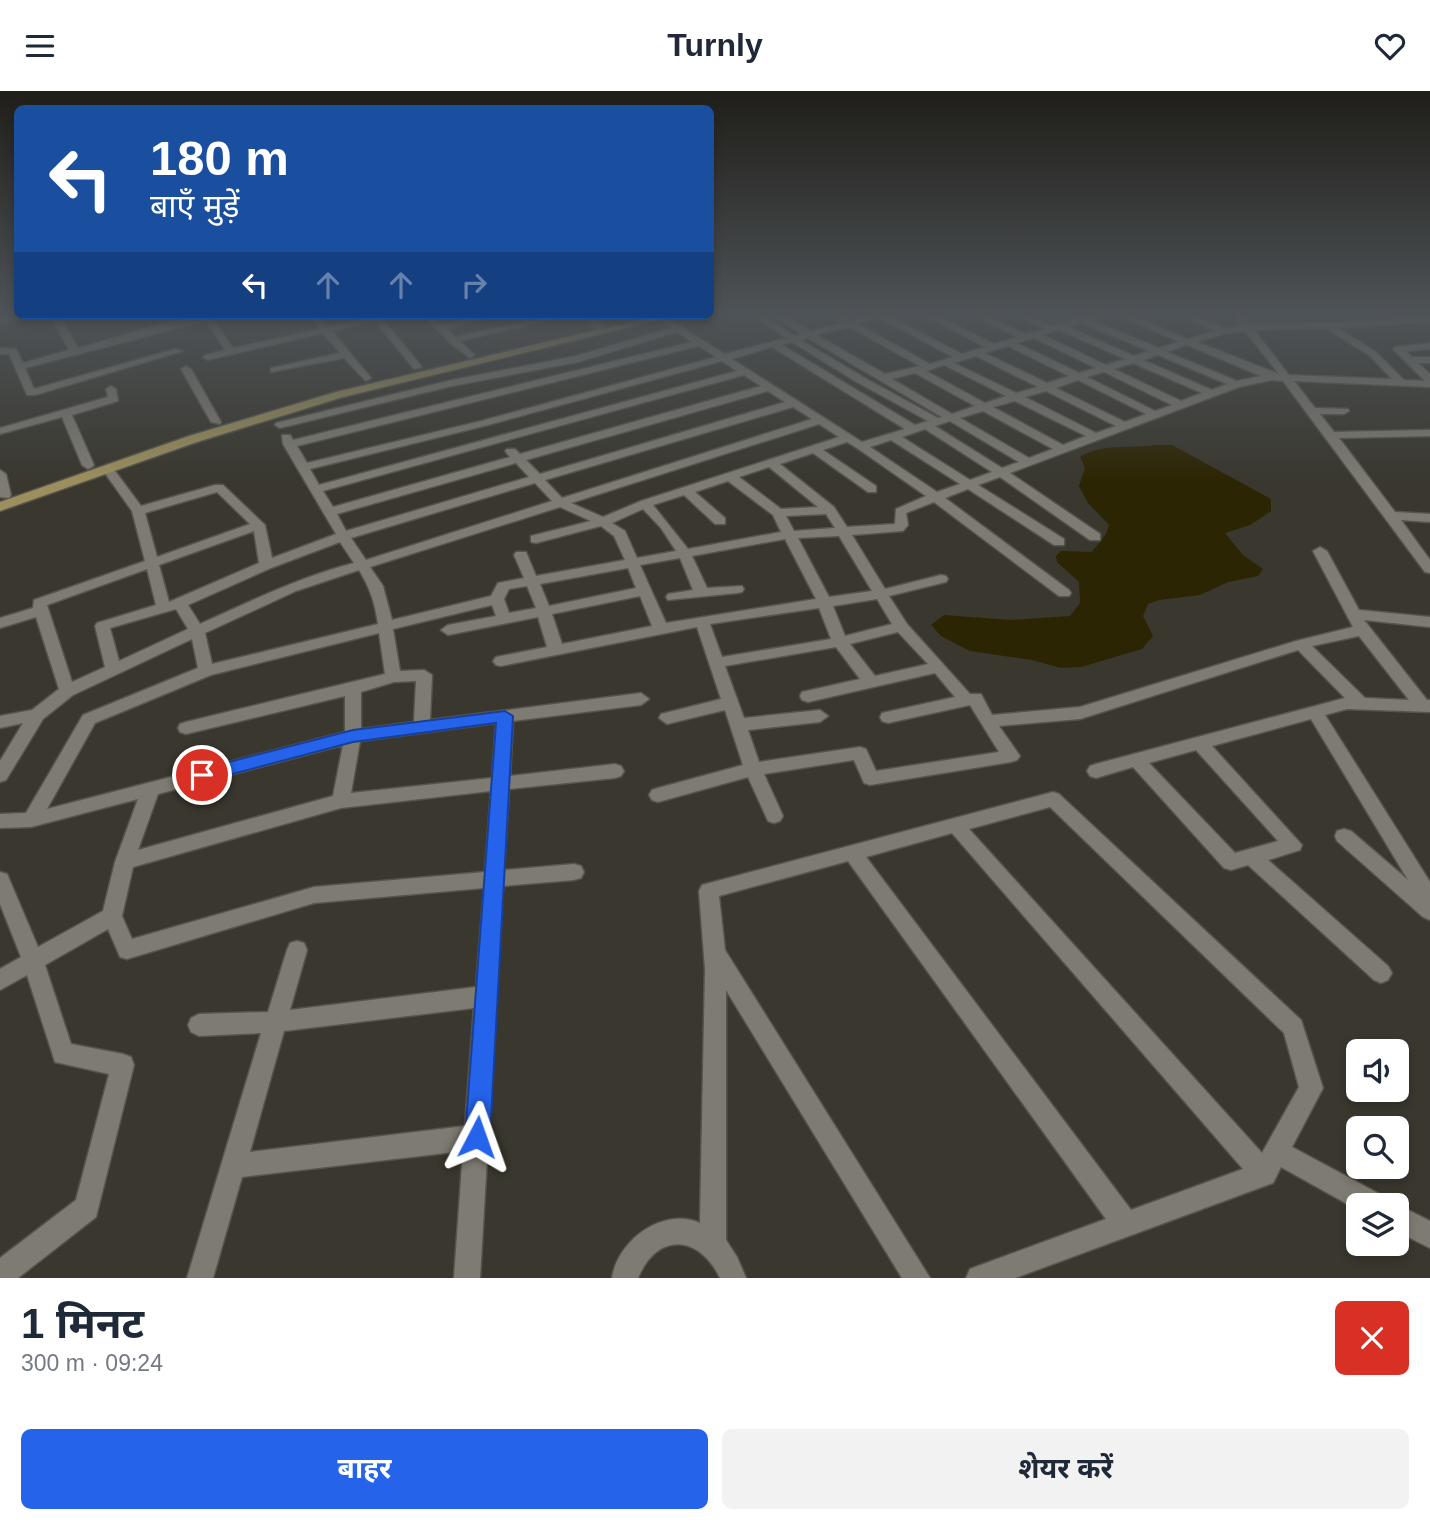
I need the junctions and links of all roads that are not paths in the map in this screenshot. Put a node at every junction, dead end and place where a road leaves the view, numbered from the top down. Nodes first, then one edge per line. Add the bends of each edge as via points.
1 (21, 370) edge
2 (112, 370) edge
3 (187, 370) edge
4 (359, 370) edge
5 (402, 370) edge
6 (439, 370) edge
7 (441, 370) edge
8 (518, 370) edge
9 (590, 370) edge
10 (673, 370) edge
11 (817, 370) edge
12 (843, 370) edge
13 (874, 370) edge
14 (913, 370) edge
15 (927, 370) edge
16 (962, 370) edge
17 (1012, 370) edge
18 (1061, 370) edge
19 (1100, 370) edge
20 (1107, 370) edge
21 (1160, 370) edge
22 (1205, 370) edge
23 (1256, 370) edge
24 (1280, 370) edge
25 (1389, 370) edge
26 (745, 372) joint
27 (886, 377) junction
28 (1272, 377) junction
29 (1285, 377) junction
30 (366, 378) junction
31 (1076, 378) junction
32 (383, 382) junction
33 (1400, 382) junction
34 (1430, 382) edge
35 (452, 383) junction
36 (1236, 384) junction
37 (769, 387) junction
38 (1045, 387) junction
39 (111, 389) dead end
40 (1211, 393) junction
41 (1016, 397) junction
42 (393, 398) junction
43 (467, 401) junction
44 (793, 403) junction
45 (1181, 405) junction
46 (985, 407) junction
47 (1310, 411) junction
48 (1344, 411) dead end
49 (66, 413) junction
50 (1156, 415) junction
51 (407, 416) junction
52 (950, 418) junction
53 (276, 419) junction
54 (820, 420) junction
55 (216, 422) junction
56 (484, 422) junction
57 (933, 424) junction
58 (1125, 426) junction
59 (913, 429) junction
60 (0, 431) edge
61 (1430, 432) edge
62 (1330, 435) junction
63 (894, 436) junction
64 (1096, 437) junction
65 (421, 438) junction
66 (848, 438) junction
67 (499, 439) junction
68 (289, 445) junction
69 (861, 446) junction
70 (814, 449) junction
71 (1063, 450) junction
72 (517, 458) junction
73 (771, 463) junction
74 (1029, 463) junction
75 (88, 465) junction
76 (305, 467) junction
77 (108, 468) junction
78 (1002, 473) junction
79 (0, 474) edge
80 (729, 476) junction
81 (537, 479) junction
82 (972, 485) junction
83 (317, 489) junction
84 (872, 489) dead end
85 (685, 490) junction
86 (937, 498) junction
87 (2, 500) edge
88 (559, 502) junction
89 (645, 504) junction
90 (830, 510) junction
91 (138, 511) junction
92 (330, 512) junction
93 (778, 513) junction
94 (1390, 515) junction
95 (1430, 518) edge
96 (720, 521) dead end
97 (603, 522) junction
98 (259, 525) junction
99 (844, 530) junction
100 (788, 535) junction
101 (343, 536) junction
102 (1095, 537) dead end
103 (536, 539) dead end
104 (1059, 542) dead end
105 (1320, 551) dead end
106 (686, 553) junction
107 (521, 555) dead end
108 (632, 563) junction
109 (150, 564) junction
110 (266, 565) junction
111 (364, 565) junction
112 (1430, 569) edge
113 (941, 579) dead end
114 (533, 581) junction
115 (737, 589) dead end
116 (645, 591) junction
117 (1064, 593) dead end
118 (702, 594) junction
119 (880, 594) junction
120 (673, 597) dead end
121 (496, 599) junction
122 (180, 603) junction
123 (825, 604) junction
124 (164, 608) junction
125 (40, 611) junction
126 (544, 611) junction
127 (1354, 614) junction
128 (504, 619) junction
129 (702, 621) junction
130 (1430, 622) edge
131 (0, 623) edge
132 (901, 627) junction
133 (385, 629) junction
134 (661, 629) junction
135 (448, 630) dead end
136 (1362, 630) junction
137 (198, 633) junction
138 (840, 642) junction
139 (1301, 644) junction
140 (556, 650) junction
141 (501, 661) dead end
142 (716, 663) junction
143 (939, 667) junction
144 (114, 670) junction
145 (206, 671) junction
146 (393, 677) junction
147 (871, 682) junction
148 (353, 689) junction
149 (67, 691) junction
150 (808, 696) dead end
151 (641, 699) dead end
152 (966, 700) junction
153 (730, 703) junction
154 (1361, 704) junction
155 (1427, 706) edge
156 (1315, 712) junction
157 (37, 715) junction
158 (505, 716) junction
159 (820, 716) dead end
160 (1, 717) edge
161 (888, 717) dead end
162 (667, 719) dead end
163 (987, 722) junction
164 (738, 725) junction
165 (186, 727) dead end
166 (422, 727) junction
167 (353, 736) junction
168 (1199, 743) junction
169 (1136, 760) junction
170 (753, 769) junction
171 (615, 771) dead end
172 (1096, 771) dead end
173 (0, 775) edge
174 (502, 783) junction
175 (151, 788) junction
176 (659, 795) dead end
177 (341, 800) junction
178 (774, 816) dead end
179 (31, 820) junction
180 (0, 821) edge
181 (956, 826) junction
182 (1344, 836) dead end
183 (853, 853) junction
184 (1251, 856) junction
185 (125, 862) junction
186 (574, 872) dead end
187 (495, 879) junction
188 (0, 880) edge
189 (1430, 899) edge
190 (1430, 911) edge
191 (112, 916) junction
192 (297, 950) dead end
193 (715, 952) junction
194 (33, 960) junction
195 (1381, 973) dead end
196 (0, 980) edge
197 (487, 996) junction
198 (276, 1022) junction
199 (199, 1025) dead end
200 (477, 1137) junction
201 (1276, 1151) junction
202 (233, 1166) junction
203 (1264, 1174) junction
204 (1352, 1193) edge
205 (1126, 1224) junction
206 (1409, 1224) edge
207 (1430, 1235) edge
208 (713, 1242) junction
209 (0, 1275) edge
210 (200, 1278) edge
211 (467, 1278) edge
212 (625, 1278) edge
213 (733, 1278) edge
214 (917, 1278) edge
215 (979, 1278) edge

1 - 2 street via 31,394
3 - 55 street
4 - 30 street
5 - 30 main road
6 - 32 main road
7 - 35 street
8 - 35 street
9 - 43 street
10 - 56 street
11 - 59 street
12 - 57 street
13 - 27 street
14 - 27 street
15 - 46 street
16 - 41 street
17 - 38 street
18 - 31 street
19 - 31 street
20 - 45 street
21 - 40 street
22 - 36 street
23 - 28 street
24 - 29 street
25 - 33 street
26 - 37 street
26 - 67 street
27 - 52 street
28 - 29 street
28 - 36 street
29 - 33 street
29 - 47 street
30 - 55 main road
31 - 38 street
31 - 50 street
32 - 42 street
32 - 53 main road
33 - 34 street
35 - 42 street
35 - 43 street
36 - 40 street
37 - 44 street
37 - 72 street
38 - 41 street
38 - 58 street
39 - 49 street via 114,399
40 - 45 street
41 - 46 street
41 - 64 street
42 - 51 street
42 - 53 street
43 - 51 street
43 - 56 street
44 - 54 street
44 - 81 street
45 - 50 street
46 - 52 street
46 - 71 street
47 - 48 street
47 - 62 street
49 - 60 street
49 - 75 street
50 - 58 street
51 - 65 street
51 - 68 street
52 - 57 street
52 - 74 street
53 - 68 street
53 - 77 main road
54 - 66 street
54 - 88 street
55 - 75 main road
56 - 65 street
56 - 67 street
57 - 59 street
57 - 78 street
58 - 64 street
59 - 63 street
61 - 62 street
62 - 94 street
63 - 69 street
63 - 82 street
64 - 71 street
65 - 76 street
66 - 69 street
66 - 70 street
67 - 72 street
67 - 83 street
68 - 76 street
69 - 86 street
70 - 73 street
70 - 84 street
71 - 74 street
72 - 81 street
72 - 92 street
73 - 80 street
73 - 90 street
74 - 78 street
75 - 87 main road
76 - 83 street
77 - 87 main road
77 - 91 street
78 - 82 street
78 - 102 street
79 - 87 street
80 - 85 street
80 - 93 street
81 - 88 street
81 - 101 street
82 - 86 street
82 - 104 street
83 - 92 street
85 - 89 street
85 - 96 street
86 - 99 street via 901,510 898,528
86 - 117 street
88 - 97 street
88 - 111 street
89 - 97 street
89 - 106 street via 671,529
90 - 93 street
90 - 99 street
91 - 98 street via 219,488
91 - 109 street
92 - 101 street
93 - 100 street
94 - 95 street
94 - 112 street
97 - 103 street
97 - 108 street via 620,534
98 - 109 street
98 - 110 street
99 - 100 street
99 - 119 street
100 - 106 street
100 - 123 street
101 - 110 street
101 - 111 street
105 - 127 street
106 - 108 street
106 - 118 street
107 - 114 street
108 - 114 street
108 - 116 street
109 - 124 street
109 - 125 street via 38,603
110 - 122 street
111 - 133 street via 379,594
111 - 137 street via 310,580
113 - 119 street
114 - 121 street via 503,586
114 - 126 street
115 - 118 street
116 - 126 street
116 - 134 street
118 - 120 street
119 - 123 street
119 - 132 street
121 - 128 street
121 - 133 street
122 - 124 street
122 - 137 street
123 - 129 street
123 - 138 street
124 - 144 street via 102,627
125 - 131 street
125 - 149 street
126 - 128 street
126 - 140 street
127 - 130 street
127 - 136 street
128 - 135 street
129 - 134 street
129 - 142 street
132 - 138 street
132 - 143 street
133 - 145 street
133 - 146 street
134 - 140 street
136 - 139 street
136 - 155 street
137 - 144 street
137 - 145 street
138 - 142 street
138 - 147 street
139 - 154 street
139 - 163 street via 1080,713
140 - 141 street
142 - 153 street
143 - 147 street
143 - 152 street
144 - 149 street
145 - 179 street via 89,719
146 - 148 street
146 - 166 street via 424,675
147 - 150 street
148 - 165 street
148 - 167 street
149 - 157 street
151 - 158 street
152 - 161 street
152 - 163 street via 975,698
153 - 162 street
153 - 164 street
154 - 155 street
154 - 156 street
156 - 168 street
156 - 189 street
157 - 160 street
157 - 173 street
158 - 166 street
158 - 174 street
159 - 164 street
163 - 170 street via 1011,756 870,778 860,753
164 - 170 street
166 - 167 street
167 - 175 street
167 - 177 street
168 - 169 street
168 - 184 street via 1293,845
169 - 172 street
169 - 184 street via 1231,862
170 - 176 street
170 - 178 street
171 - 174 street
174 - 177 street
174 - 187 street
175 - 179 street
175 - 185 street
177 - 185 street
179 - 180 street
181 - 183 street
181 - 201 street via 1053,799 1293,1027 1311,1088
181 - 203 street
182 - 190 street
183 - 193 street via 709,891
183 - 205 street
184 - 195 street
185 - 191 street
186 - 187 street
187 - 191 street via 314,895 127,950
187 - 197 street
188 - 194 street
191 - 194 street
192 - 198 street
193 - 208 street
193 - 214 street
194 - 196 street
194 - 209 street via 63,1054 123,1065 87,1208
197 - 198 street
197 - 200 street
198 - 199 street
198 - 202 street
200 - 202 street
200 - 211 street
201 - 203 street
201 - 204 street
202 - 210 street
203 - 205 street
205 - 215 street
206 - 207 street
208 - 212 street via 697,1233 670,1231 645,1244
208 - 213 street

